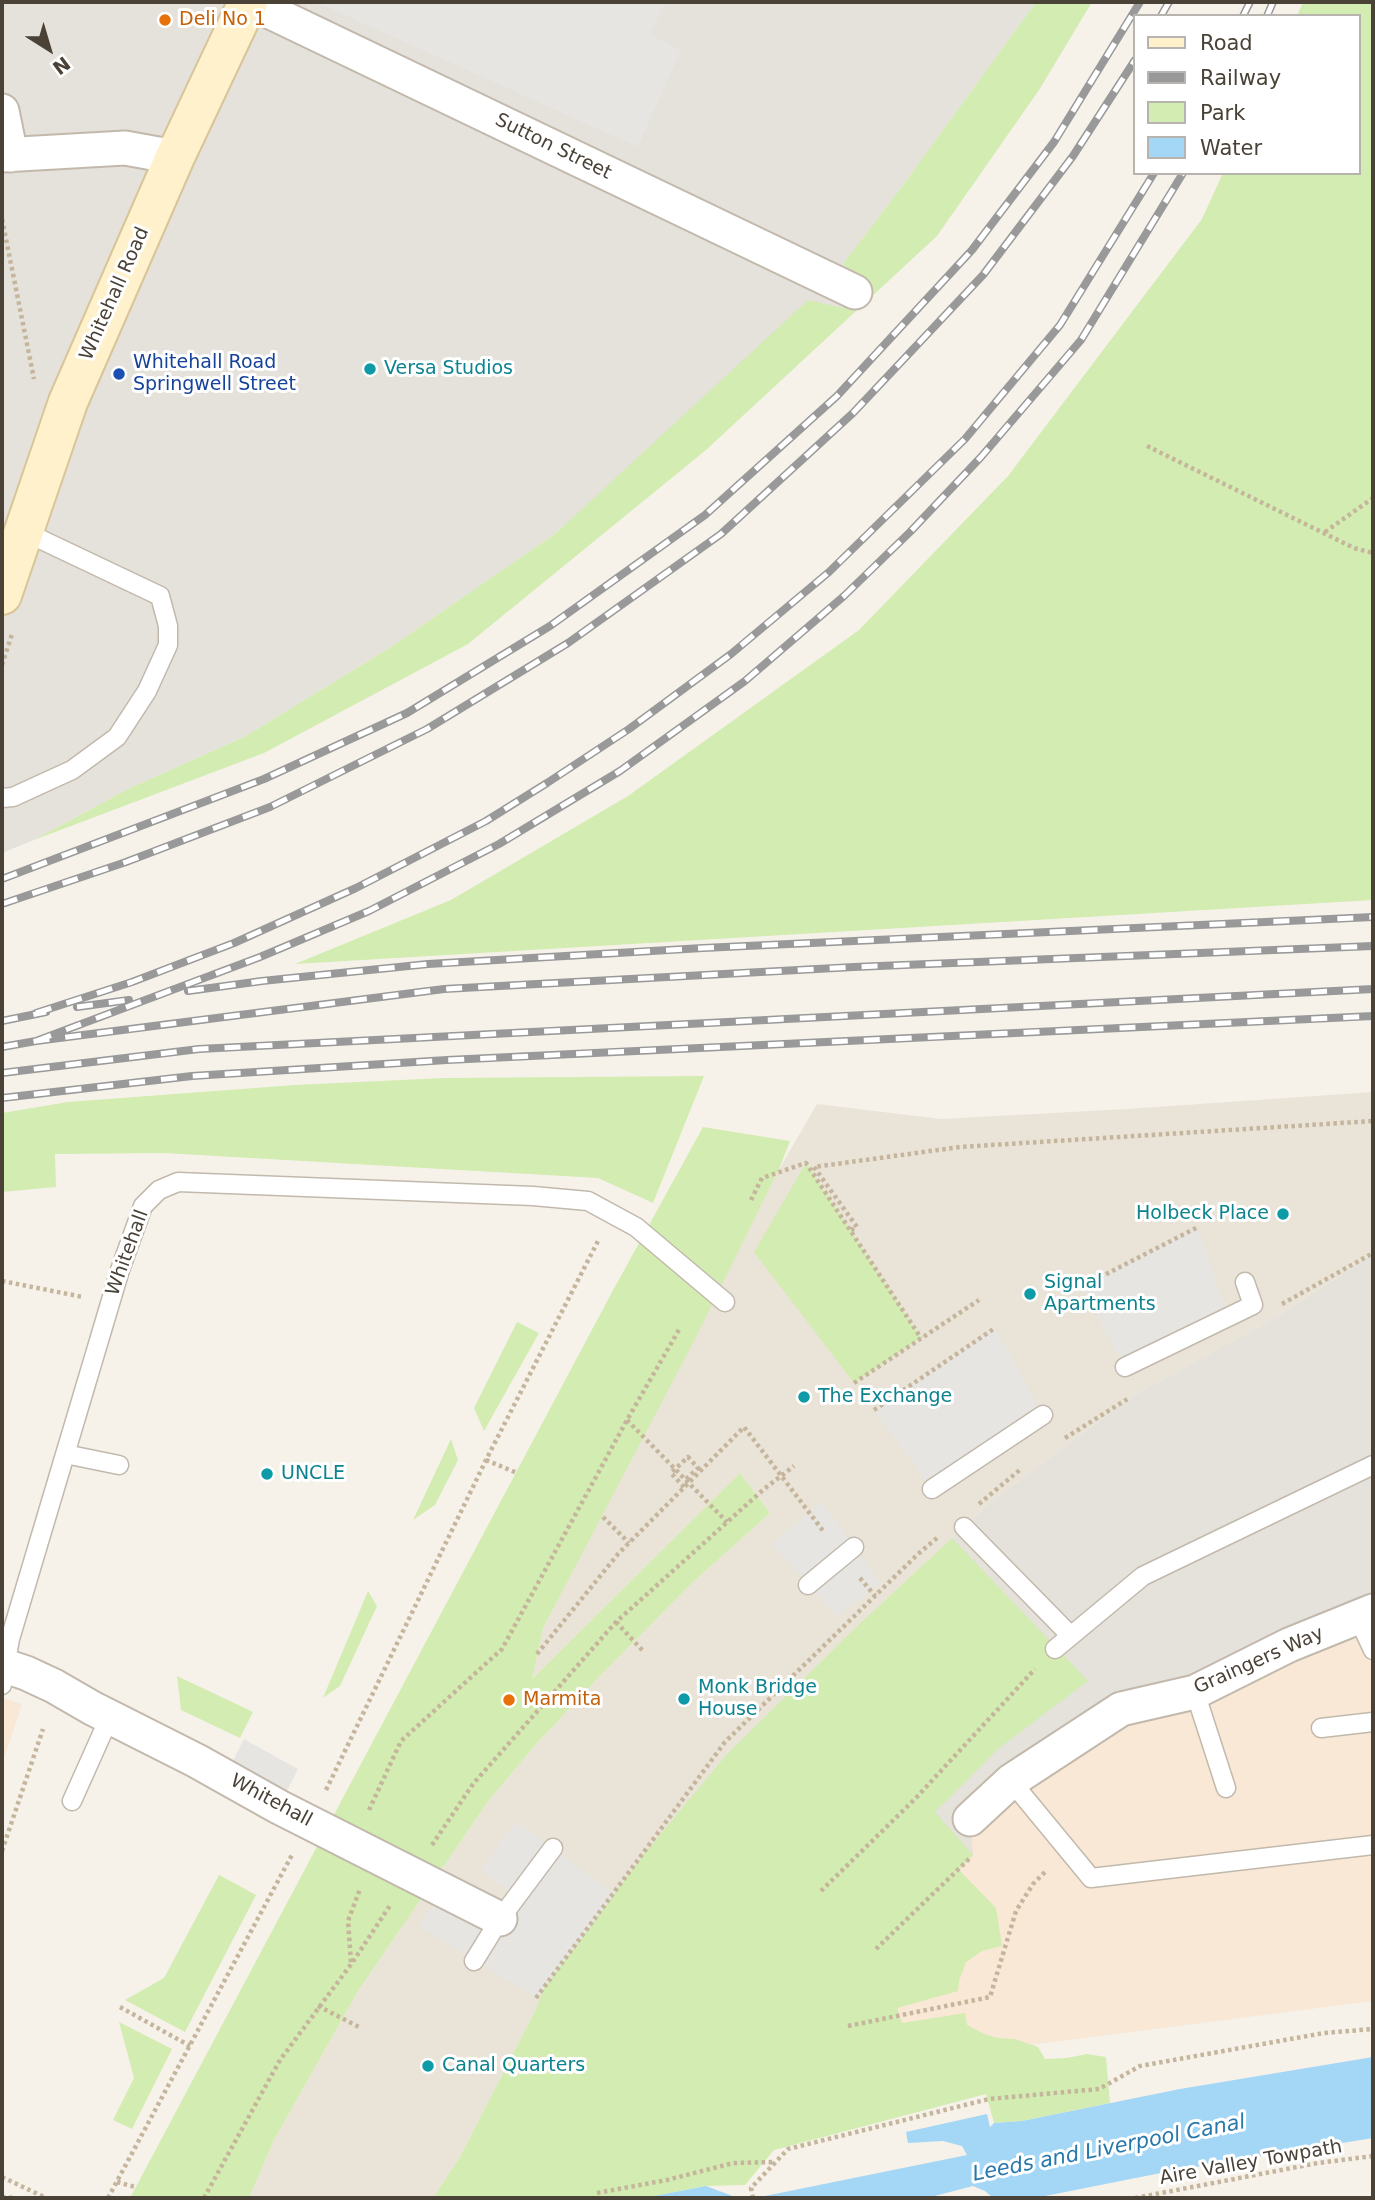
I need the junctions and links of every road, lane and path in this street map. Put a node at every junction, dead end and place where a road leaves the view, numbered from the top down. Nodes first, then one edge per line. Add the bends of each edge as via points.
1 (249, 2) edge
2 (2, 111) edge
3 (6, 155) edge
4 (175, 157) junction
5 (2, 219) edge
6 (855, 292) dead end
7 (36, 390) dead end
8 (1147, 446) dead end
9 (1373, 498) edge
10 (23, 531) junction
11 (1324, 533) junction
12 (1373, 554) edge
13 (2, 594) edge
14 (2, 799) edge
15 (1373, 1121) edge
16 (751, 1199) dead end
17 (612, 1214) junction
18 (1198, 1227) dead end
19 (851, 1230) junction
20 (1373, 1253) edge
21 (2, 1281) edge
22 (1245, 1282) dead end
23 (1081, 1287) dead end
24 (979, 1300) dead end
25 (110, 1302) junction
26 (725, 1302) dead end
27 (1277, 1307) dead end
28 (681, 1328) dead end
29 (995, 1328) dead end
30 (921, 1338) junction
31 (1125, 1367) dead end
32 (854, 1383) dead end
33 (1135, 1394) dead end
34 (874, 1410) dead end
35 (1043, 1415) dead end
36 (627, 1420) junction
37 (1065, 1438) dead end
38 (65, 1454) junction
39 (486, 1460) junction
40 (1031, 1461) dead end
41 (119, 1465) dead end
42 (1373, 1465) edge
43 (794, 1466) dead end
44 (517, 1473) dead end
45 (686, 1479) junction
46 (684, 1487) junction
47 (932, 1489) dead end
48 (794, 1493) dead end
49 (603, 1517) dead end
50 (967, 1519) joint
51 (727, 1522) junction
52 (939, 1537) dead end
53 (629, 1543) junction
54 (854, 1547) dead end
55 (808, 1585) dead end
56 (1365, 1614) edge
57 (616, 1622) junction
58 (1071, 1636) junction
59 (1055, 1648) joint
60 (1373, 1650) edge
61 (644, 1652) dead end
62 (537, 1654) dead end
63 (3, 1672) edge
64 (1195, 1692) junction
65 (110, 1716) junction
66 (1373, 1723) edge
67 (1321, 1728) dead end
68 (43, 1729) dead end
69 (1011, 1781) junction
70 (1226, 1788) dead end
71 (72, 1801) dead end
72 (369, 1811) dead end
73 (970, 1819) joint
74 (310, 1822) junction
75 (1373, 1845) edge
76 (553, 1848) dead end
77 (1068, 1850) junction
78 (2, 1851) edge
79 (428, 1851) dead end
80 (364, 1880) dead end
81 (821, 1891) dead end
82 (397, 1896) dead end
83 (500, 1919) junction
84 (876, 1949) dead end
85 (474, 1961) dead end
86 (352, 1963) junction
87 (536, 1998) dead end
88 (318, 2006) junction
89 (120, 2007) dead end
90 (848, 2026) dead end
91 (359, 2027) dead end
92 (1373, 2029) edge
93 (190, 2046) junction
94 (1373, 2155) edge
95 (775, 2162) junction
96 (2, 2177) edge
97 (117, 2182) junction
98 (135, 2187) dead end
99 (597, 2193) dead end
100 (2, 2197) edge
101 (15, 2198) edge
102 (46, 2198) edge
103 (108, 2198) edge
104 (204, 2198) edge
105 (754, 2198) edge
106 (1135, 2198) edge

1 - 4 street, Whitehall Road
1 - 6 street, Sutton Street
2 - 3 street
3 - 4 street via 125,148
4 - 10 street, Whitehall Road via 68,401
5 - 7 path
8 - 11 path
9 - 11 path
10 - 13 street, Whitehall Road
10 - 14 lane via 160,596 168,645 147,691 117,737 72,771
11 - 12 path
15 - 19 path via 960,1147 814,1167 857,1227
16 - 19 path via 762,1178 806,1163
17 - 25 lane, Whitehall via 588,1200 178,1182 159,1190 143,1206
17 - 26 lane, Whitehall via 636,1227
17 - 39 path
18 - 23 path
19 - 30 path
20 - 27 path
21 - 25 path
22 - 31 lane via 1253,1305
24 - 30 path
25 - 38 lane, Whitehall
28 - 36 path
29 - 34 path
30 - 32 path
33 - 37 path
35 - 47 lane
36 - 45 path, bridge
36 - 72 path via 502,1649 401,1741
38 - 41 lane
38 - 63 lane, Whitehall
39 - 44 path
39 - 74 path
40 - 50 path
42 - 58 lane via 1143,1576
43 - 51 path
45 - 46 path via 698,1468 688,1457 671,1473
45 - 51 path, bridge
46 - 48 path via 744,1427
46 - 53 path
49 - 53 path
50 - 58 lane
51 - 57 path
52 - 87 path via 725,1742
53 - 62 path
54 - 55 lane
56 - 60 lane
56 - 64 street, Graingers Way via 1289,1645
57 - 61 path
57 - 79 path via 473,1784
58 - 59 lane
59 - 81 path via 915,1799
63 - 65 street, Whitehall via 54,1686
64 - 69 street, Graingers Way via 1121,1709
64 - 70 lane
65 - 71 lane
65 - 74 street, Whitehall
66 - 67 lane
68 - 78 path
69 - 73 street, Graingers Way
69 - 77 lane
73 - 84 path via 973,1855
74 - 83 street, Whitehall
74 - 93 path
75 - 77 lane via 1091,1878
76 - 83 lane
77 - 90 path via 1033,1884 1016,1911 990,1997
80 - 86 path via 348,1921
82 - 86 path
83 - 85 lane
86 - 88 path
88 - 91 path
88 - 104 path via 280,2060
89 - 93 path
92 - 95 path via 1324,2033 1140,2066 1099,2089 989,2099 788,2149
93 - 97 path
94 - 106 path, Aire Valley Towpath
95 - 99 path via 733,2164
95 - 105 path via 751,2188
96 - 102 path
97 - 98 path
97 - 103 path
100 - 101 path

